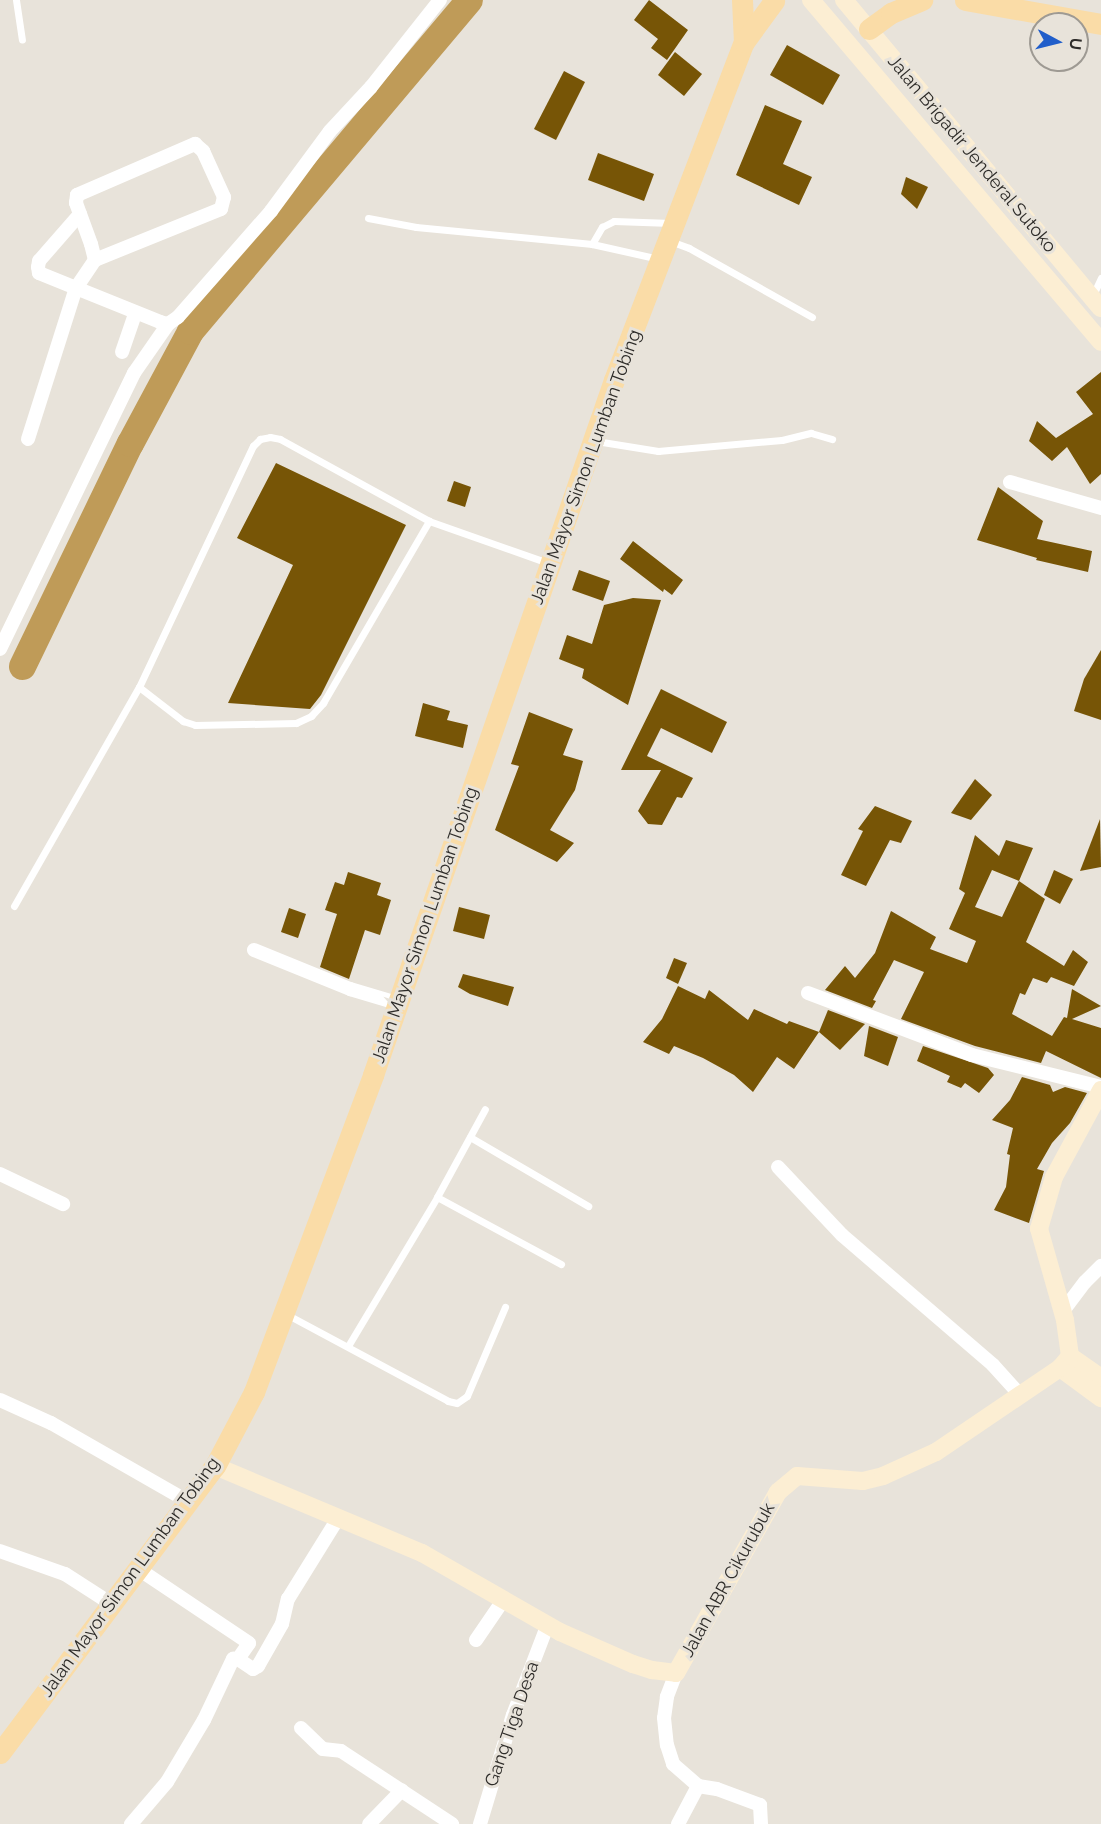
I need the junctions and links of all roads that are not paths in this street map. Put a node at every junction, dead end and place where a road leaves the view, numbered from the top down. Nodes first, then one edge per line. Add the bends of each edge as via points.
1 (16, 0) edge
2 (440, 0) edge
3 (742, 0) edge
4 (778, 0) edge
5 (811, 0) edge
6 (844, 0) edge
7 (922, 0) edge
8 (965, 0) edge
9 (1101, 24) edge
10 (869, 29) junction
11 (22, 40) dead end
12 (744, 42) junction
13 (80, 214) junction
14 (368, 218) dead end
15 (668, 241) junction
16 (592, 244) junction
17 (95, 260) junction
18 (1101, 278) edge
19 (76, 288) junction
20 (1096, 302) edge
21 (135, 314) junction
22 (812, 317) dead end
23 (168, 324) junction
24 (1101, 342) edge
25 (122, 352) dead end
26 (28, 439) dead end
27 (832, 439) dead end
28 (594, 441) junction
29 (1010, 482) dead end
30 (1101, 508) edge
31 (429, 521) junction
32 (550, 564) junction
33 (0, 649) edge
34 (139, 687) junction
35 (14, 906) dead end
36 (254, 950) dead end
37 (808, 993) dead end
38 (397, 1003) junction
39 (1101, 1088) edge
40 (485, 1109) dead end
41 (470, 1137) junction
42 (778, 1167) dead end
43 (0, 1174) edge
44 (437, 1197) junction
45 (63, 1204) dead end
46 (588, 1206) dead end
47 (561, 1264) dead end
48 (1101, 1266) edge
49 (505, 1307) dead end
50 (1063, 1311) junction
51 (284, 1313) junction
52 (348, 1346) junction
53 (1065, 1362) junction
54 (1101, 1378) edge
55 (1021, 1396) junction
56 (1101, 1398) edge
57 (0, 1400) edge
58 (215, 1466) junction
59 (189, 1502) junction
60 (337, 1520) junction
61 (0, 1551) edge
62 (137, 1568) junction
63 (504, 1599) junction
64 (110, 1604) junction
65 (548, 1624) junction
66 (476, 1640) dead end
67 (238, 1659) junction
68 (676, 1673) junction
69 (301, 1728) dead end
70 (0, 1753) edge
71 (698, 1786) junction
72 (402, 1790) junction
73 (131, 1824) edge
74 (369, 1824) edge
75 (452, 1824) edge
76 (480, 1824) edge
77 (678, 1824) edge
78 (761, 1824) edge

1 - 11 lane
2 - 23 street via 371,87 330,131 271,211
3 - 12 main road, Jalan Mayor Simon Lumban Tobing
4 - 12 main road, Jalan Mayor Simon Lumban Tobing
5 - 24 street
6 - 10 street, Jalan Brigadir Jenderal Sutoko
7 - 10 main road via 891,13
8 - 9 main road
10 - 20 street, Jalan Brigadir Jenderal Sutoko
12 - 15 main road, Jalan Mayor Simon Lumban Tobing
13 - 17 street
13 - 17 street via 76,195 195,144 203,151 224,197 221,208
13 - 19 street via 38,267 39,273
14 - 16 lane via 416,227
15 - 16 lane
15 - 16 lane via 614,221 602,227
15 - 22 lane via 689,248
15 - 28 main road, Jalan Mayor Simon Lumban Tobing
17 - 19 street
18 - 20 lane
19 - 21 street
19 - 26 street
21 - 23 street
21 - 25 street
23 - 33 street via 134,373
27 - 28 lane via 811,433 782,440 658,451
28 - 32 main road, Jalan Mayor Simon Lumban Tobing
29 - 30 street
31 - 32 lane
31 - 34 lane via 323,703 310,716 296,723 195,725 183,721
31 - 34 lane via 280,439 260,439 253,446
32 - 38 main road, Jalan Mayor Simon Lumban Tobing
34 - 35 lane
36 - 38 street via 350,989
37 - 39 street via 972,1055
38 - 51 main road, Jalan Mayor Simon Lumban Tobing
39 - 50 street via 1054,1177 1039,1229
40 - 41 lane
41 - 44 lane
41 - 46 lane
42 - 55 street via 842,1235 993,1365
43 - 45 street
44 - 47 lane
44 - 52 lane
48 - 50 street
49 - 52 lane via 467,1396 457,1403
50 - 53 street
51 - 52 lane
51 - 58 main road, Jalan Mayor Simon Lumban Tobing via 254,1392
53 - 54 street
53 - 55 street, Jalan ABR Cikurubuk
53 - 56 street
55 - 68 street, Jalan ABR Cikurubuk via 936,1452 883,1476 863,1481 797,1476 778,1492
57 - 59 street via 51,1424
58 - 59 main road, Jalan Mayor Simon Lumban Tobing
58 - 60 street, Jalan ABR Cikurubuk
59 - 62 main road, Jalan Mayor Simon Lumban Tobing
60 - 63 street, Jalan ABR Cikurubuk via 422,1553
60 - 67 street via 288,1599 282,1624 258,1666 253,1669
61 - 64 street via 65,1574
62 - 64 main road, Jalan Mayor Simon Lumban Tobing
62 - 67 street via 247,1640 249,1645
63 - 65 street, Jalan ABR Cikurubuk
63 - 66 street
64 - 70 main road, Jalan Mayor Simon Lumban Tobing
65 - 68 street, Jalan ABR Cikurubuk via 633,1664
65 - 76 street, Gang Tiga Desa via 513,1715
67 - 73 street via 233,1659 204,1720 167,1782
68 - 71 street via 664,1718 667,1745 673,1764
69 - 72 street via 323,1749 341,1751
71 - 77 street
71 - 78 street via 760,1805
72 - 74 street
72 - 75 street

